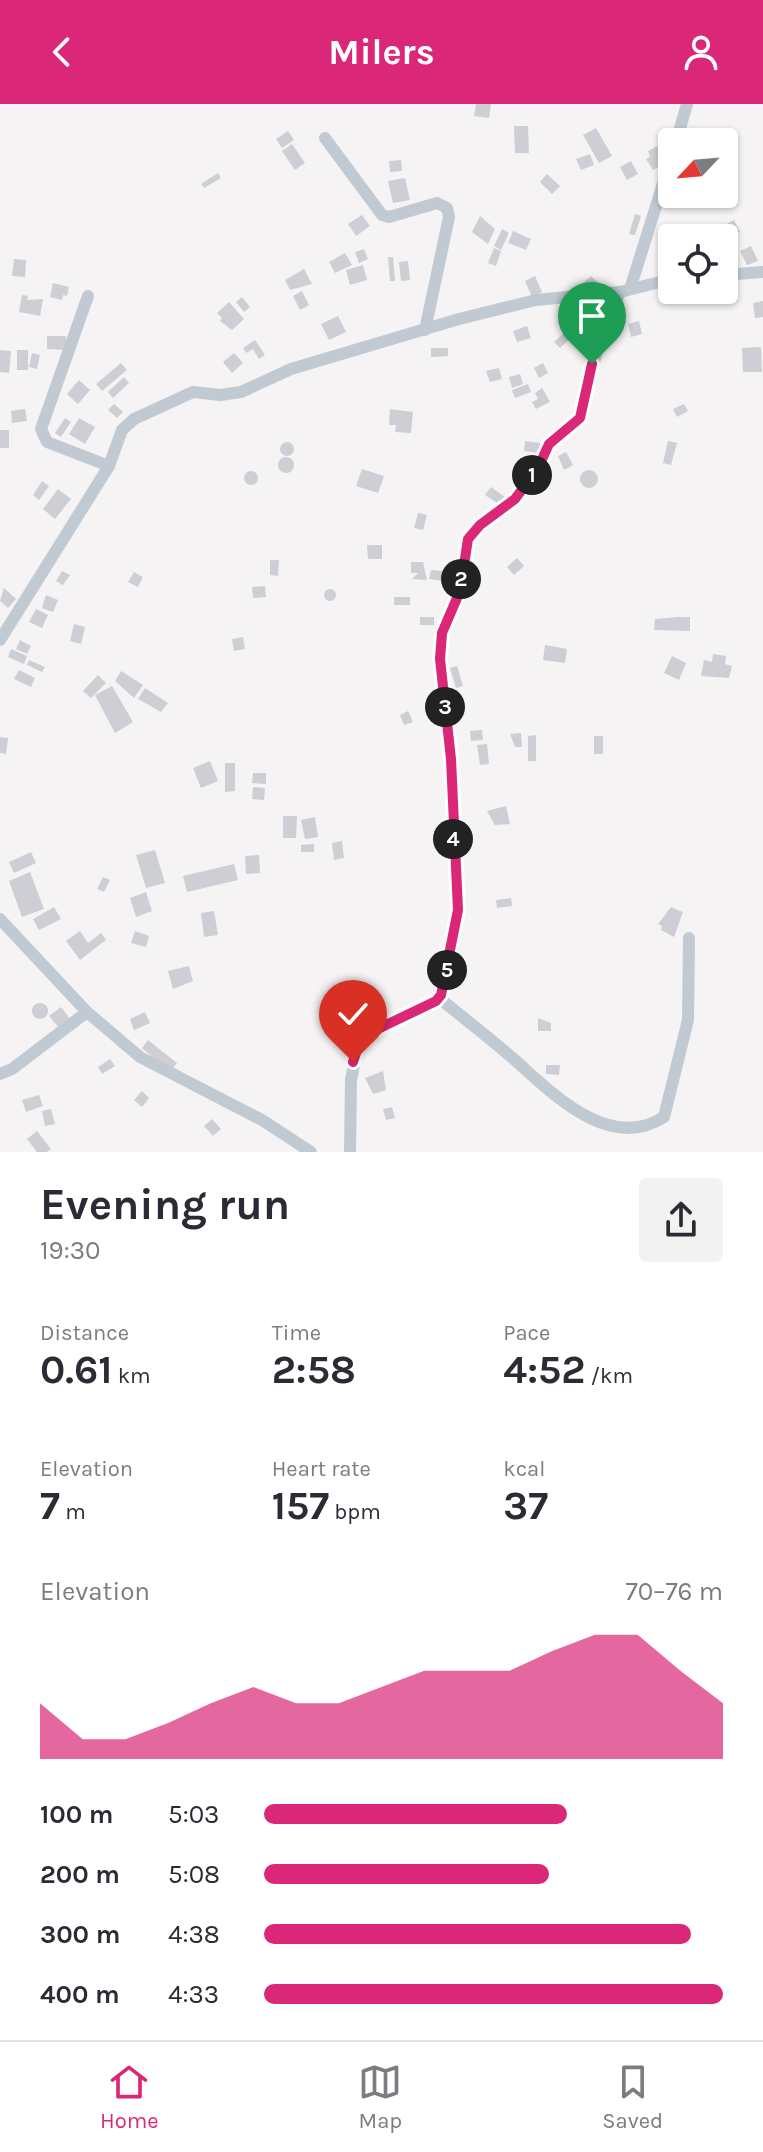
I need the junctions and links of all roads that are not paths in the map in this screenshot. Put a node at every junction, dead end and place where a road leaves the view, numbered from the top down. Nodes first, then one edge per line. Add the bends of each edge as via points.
1 (687, 104) edge
2 (680, 128) edge
3 (325, 138) dead end
4 (658, 195) edge
5 (763, 272) edge
6 (738, 274) edge
7 (658, 282) edge
8 (625, 290) junction
9 (88, 296) dead end
10 (425, 330) junction
11 (109, 466) junction
12 (5, 624) edge
13 (0, 640) edge
14 (0, 919) edge
15 (689, 938) dead end
16 (439, 998) junction
17 (87, 1012) junction
18 (0, 1074) edge
19 (311, 1152) edge
20 (350, 1152) edge

1 - 2 street
3 - 10 street via 385,217 437,203 447,208
4 - 8 street
5 - 6 street
7 - 8 street
8 - 10 street via 536,300
8 - 16 street via 599,342 580,418 549,444 515,499 468,539 460,591 442,633 458,910
9 - 11 street via 41,429 47,442
10 - 11 street via 291,369 241,392 193,392 174,400 122,430
11 - 12 street
12 - 13 street
14 - 17 street
15 - 16 street via 683,1045 664,1117 643,1131 609,1132 575,1117
16 - 20 street via 359,1040 351,1080
17 - 18 street
17 - 19 street via 152,1065 262,1120

